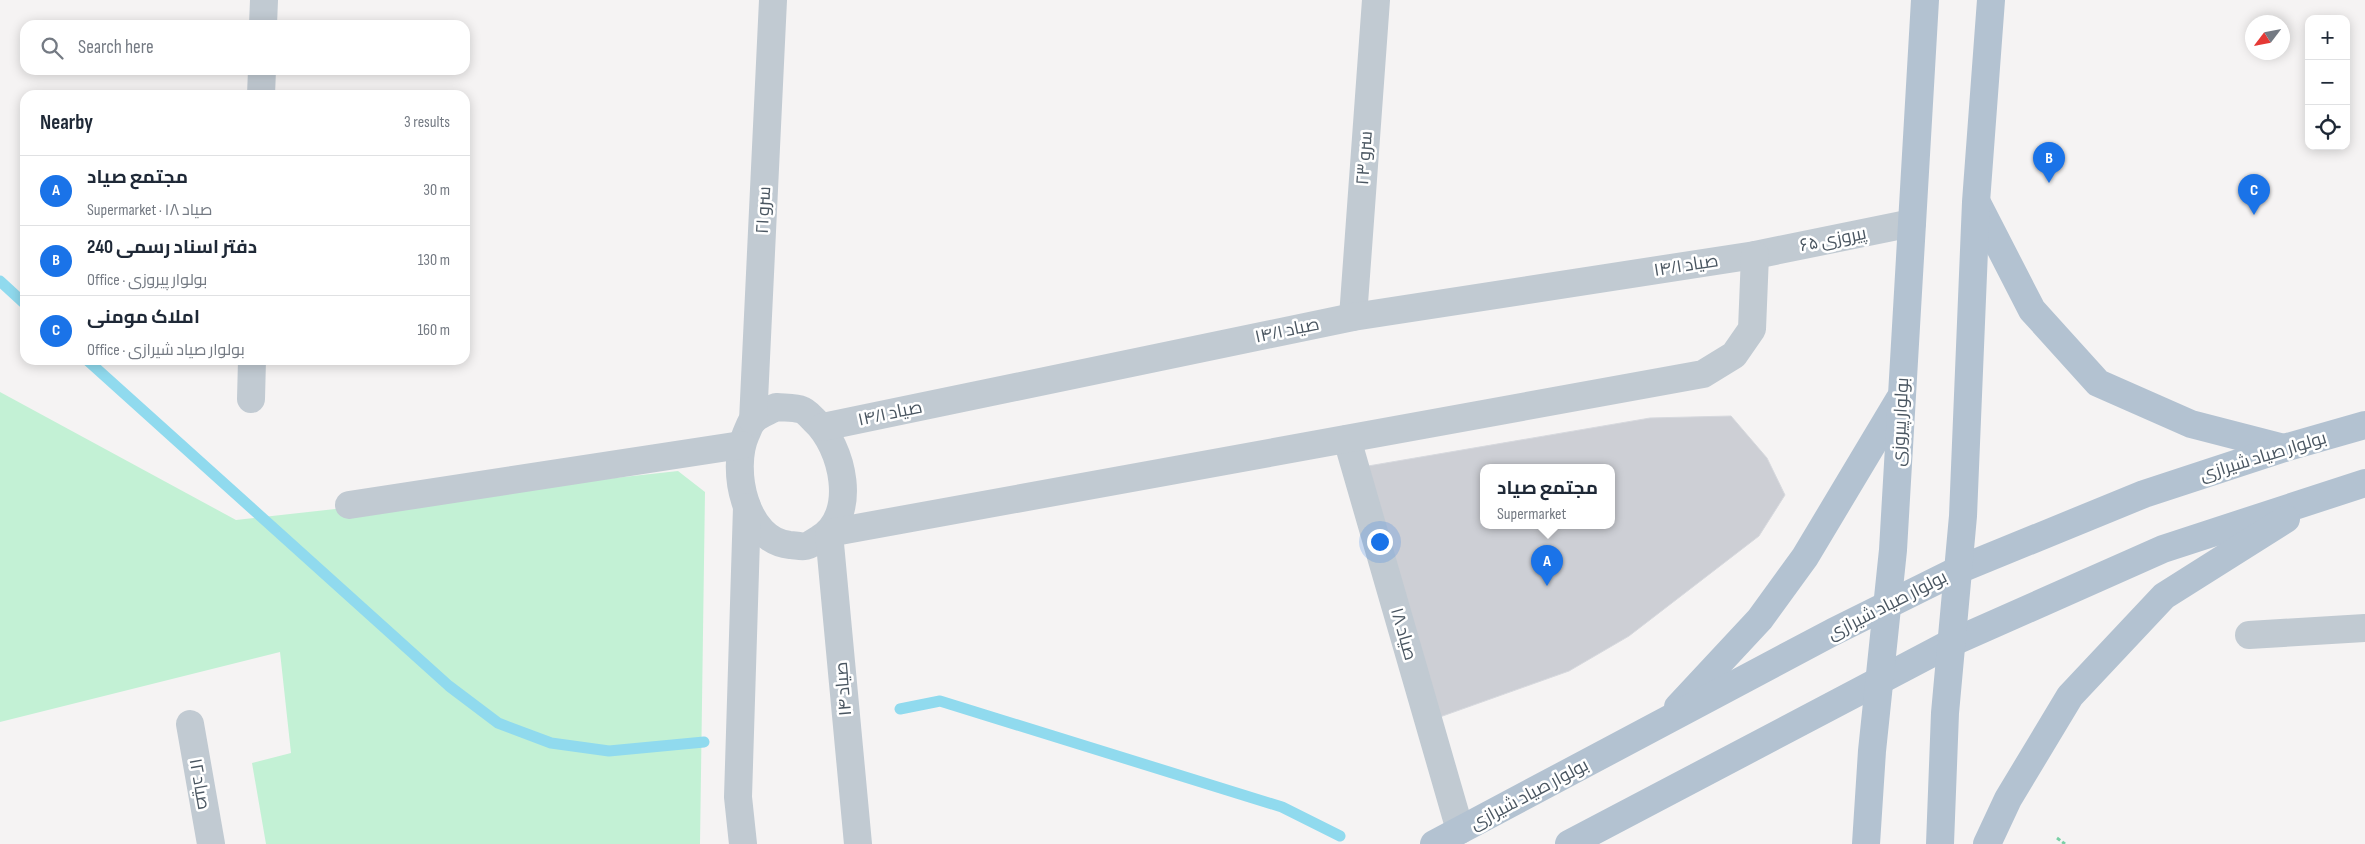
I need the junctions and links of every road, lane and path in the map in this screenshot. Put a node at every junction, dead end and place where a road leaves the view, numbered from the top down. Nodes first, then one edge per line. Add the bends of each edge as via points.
1 (264, 0) edge
2 (773, 0) edge
3 (1376, 0) edge
4 (1925, 0) edge
5 (1991, 0) edge
6 (263, 20) edge
7 (262, 75) edge
8 (261, 90) edge
9 (1976, 202) junction
10 (1912, 222) junction
11 (1755, 255) junction
12 (1352, 316) junction
13 (252, 365) edge
14 (1901, 397) junction
15 (251, 399) dead end
16 (752, 420) junction
17 (2365, 425) edge
18 (823, 428) junction
19 (1347, 438) junction
20 (741, 445) junction
21 (2284, 448) junction
22 (2365, 483) edge
23 (2321, 496) junction
24 (349, 505) dead end
25 (747, 507) junction
26 (829, 533) junction
27 (1958, 570) junction
28 (1887, 605) junction
29 (2365, 628) edge
30 (2249, 635) dead end
31 (1951, 643) junction
32 (1880, 679) junction
33 (190, 724) dead end
34 (1662, 724) junction
35 (1460, 830) junction
36 (2057, 838) dead end
37 (211, 844) edge
38 (743, 844) edge
39 (858, 844) edge
40 (1434, 844) edge
41 (1569, 844) edge
42 (1866, 844) edge
43 (1940, 844) edge
44 (1987, 844) edge
45 (2065, 844) edge

1 - 6 street
2 - 16 street, سرو ۲۱
3 - 12 street, سرو ۲۳
4 - 10 main road, بولوار پیروزی
5 - 9 main road
7 - 8 street
9 - 21 main road via 2032,310 2098,383 2191,424
9 - 27 main road
10 - 11 street, پیروزی ۶۵
10 - 14 main road, بولوار پیروزی
11 - 12 street, صیاد ۱۴/۱
11 - 19 street via 1752,329 1734,355 1703,374
12 - 18 street, صیاد ۱۴/۱
13 - 15 street
14 - 28 main road, بولوار پیروزی
14 - 34 main road via 1805,557 1760,620
16 - 18 street via 776,407 804,410
16 - 20 street
17 - 21 main road, بولوار صیاد شیرازی
18 - 26 street via 835,447 843,487 840,509
19 - 26 street
19 - 35 street, صیاد ۱۸
20 - 24 street
20 - 25 street via 738,467
21 - 27 main road, بولوار صیاد شیرازی via 2144,494
22 - 23 main road
23 - 31 main road via 2163,549
23 - 44 main road via 2164,596 2070,696 2008,799
25 - 26 street via 758,526 778,544 806,546
25 - 38 street via 738,797
26 - 39 street, صیاد ۱۴
27 - 28 main road, بولوار صیاد شیرازی
27 - 31 main road
28 - 32 main road, بولوار پیروزی
28 - 34 main road, بولوار صیاد شیرازی
29 - 30 street
31 - 32 main road
31 - 43 main road
32 - 41 main road
32 - 42 main road, بولوار پیروزی
33 - 37 street, صیاد ۱۲
34 - 35 main road, بولوار صیاد شیرازی
35 - 40 main road, بولوار صیاد شیرازی
36 - 45 path

